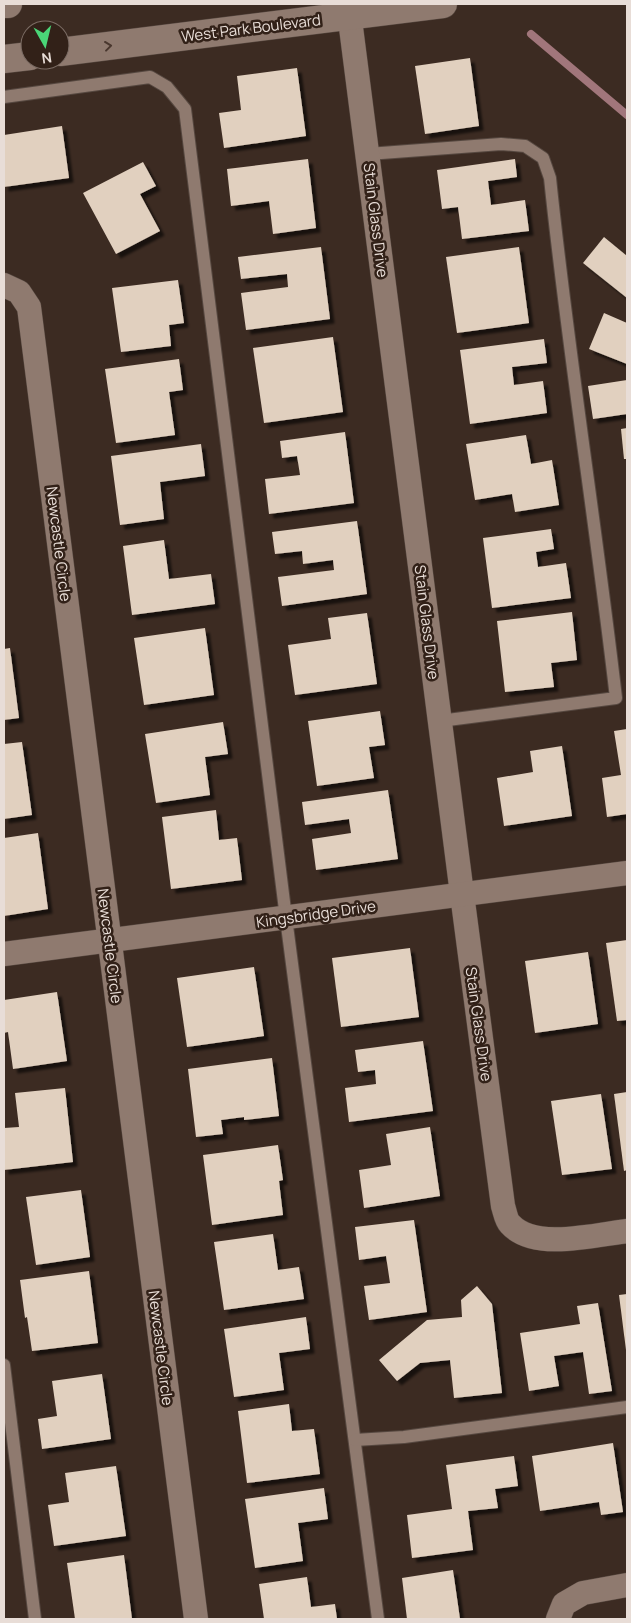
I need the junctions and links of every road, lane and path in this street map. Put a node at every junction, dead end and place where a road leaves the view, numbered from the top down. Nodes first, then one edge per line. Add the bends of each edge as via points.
1 (4, 4) edge
2 (8, 4) edge
3 (443, 4) edge
4 (349, 9) edge
5 (70, 51) edge
6 (20, 57) edge
7 (4, 59) edge
8 (4, 97) edge
9 (368, 154) junction
10 (4, 285) edge
11 (622, 697) edge
12 (440, 721) junction
13 (627, 873) edge
14 (462, 894) junction
15 (286, 918) junction
16 (109, 941) junction
17 (4, 954) edge
18 (627, 1231) edge
19 (4, 1365) edge
20 (627, 1407) edge
21 (355, 1440) junction
22 (627, 1585) edge
23 (35, 1619) edge
24 (196, 1619) edge
25 (378, 1619) edge
26 (558, 1619) edge

1 - 2 main road
3 - 4 main road, West Park Boulevard
5 -> 4 main road, West Park Boulevard
4 - 9 street, Stain Glass Drive
6 - 7 main road
8 - 15 lane via 150,77 167,88 185,109
9 - 11 lane via 501,144 525,146 543,158 550,178
9 - 12 street, Stain Glass Drive
10 - 16 street, Newcastle Circle via 20,292 29,307
11 - 12 lane
12 - 14 street, Stain Glass Drive
13 - 14 street, Kingsbridge Drive
14 - 15 street, Kingsbridge Drive
14 - 18 street, Stain Glass Drive via 503,1206 508,1223 521,1234 538,1239 559,1240
15 - 16 street, Kingsbridge Drive
15 - 21 lane
16 - 17 street, Kingsbridge Drive
16 - 24 street, Newcastle Circle
19 - 23 lane
20 - 21 lane via 404,1437
21 - 25 lane
22 - 26 street via 583,1593 564,1604

